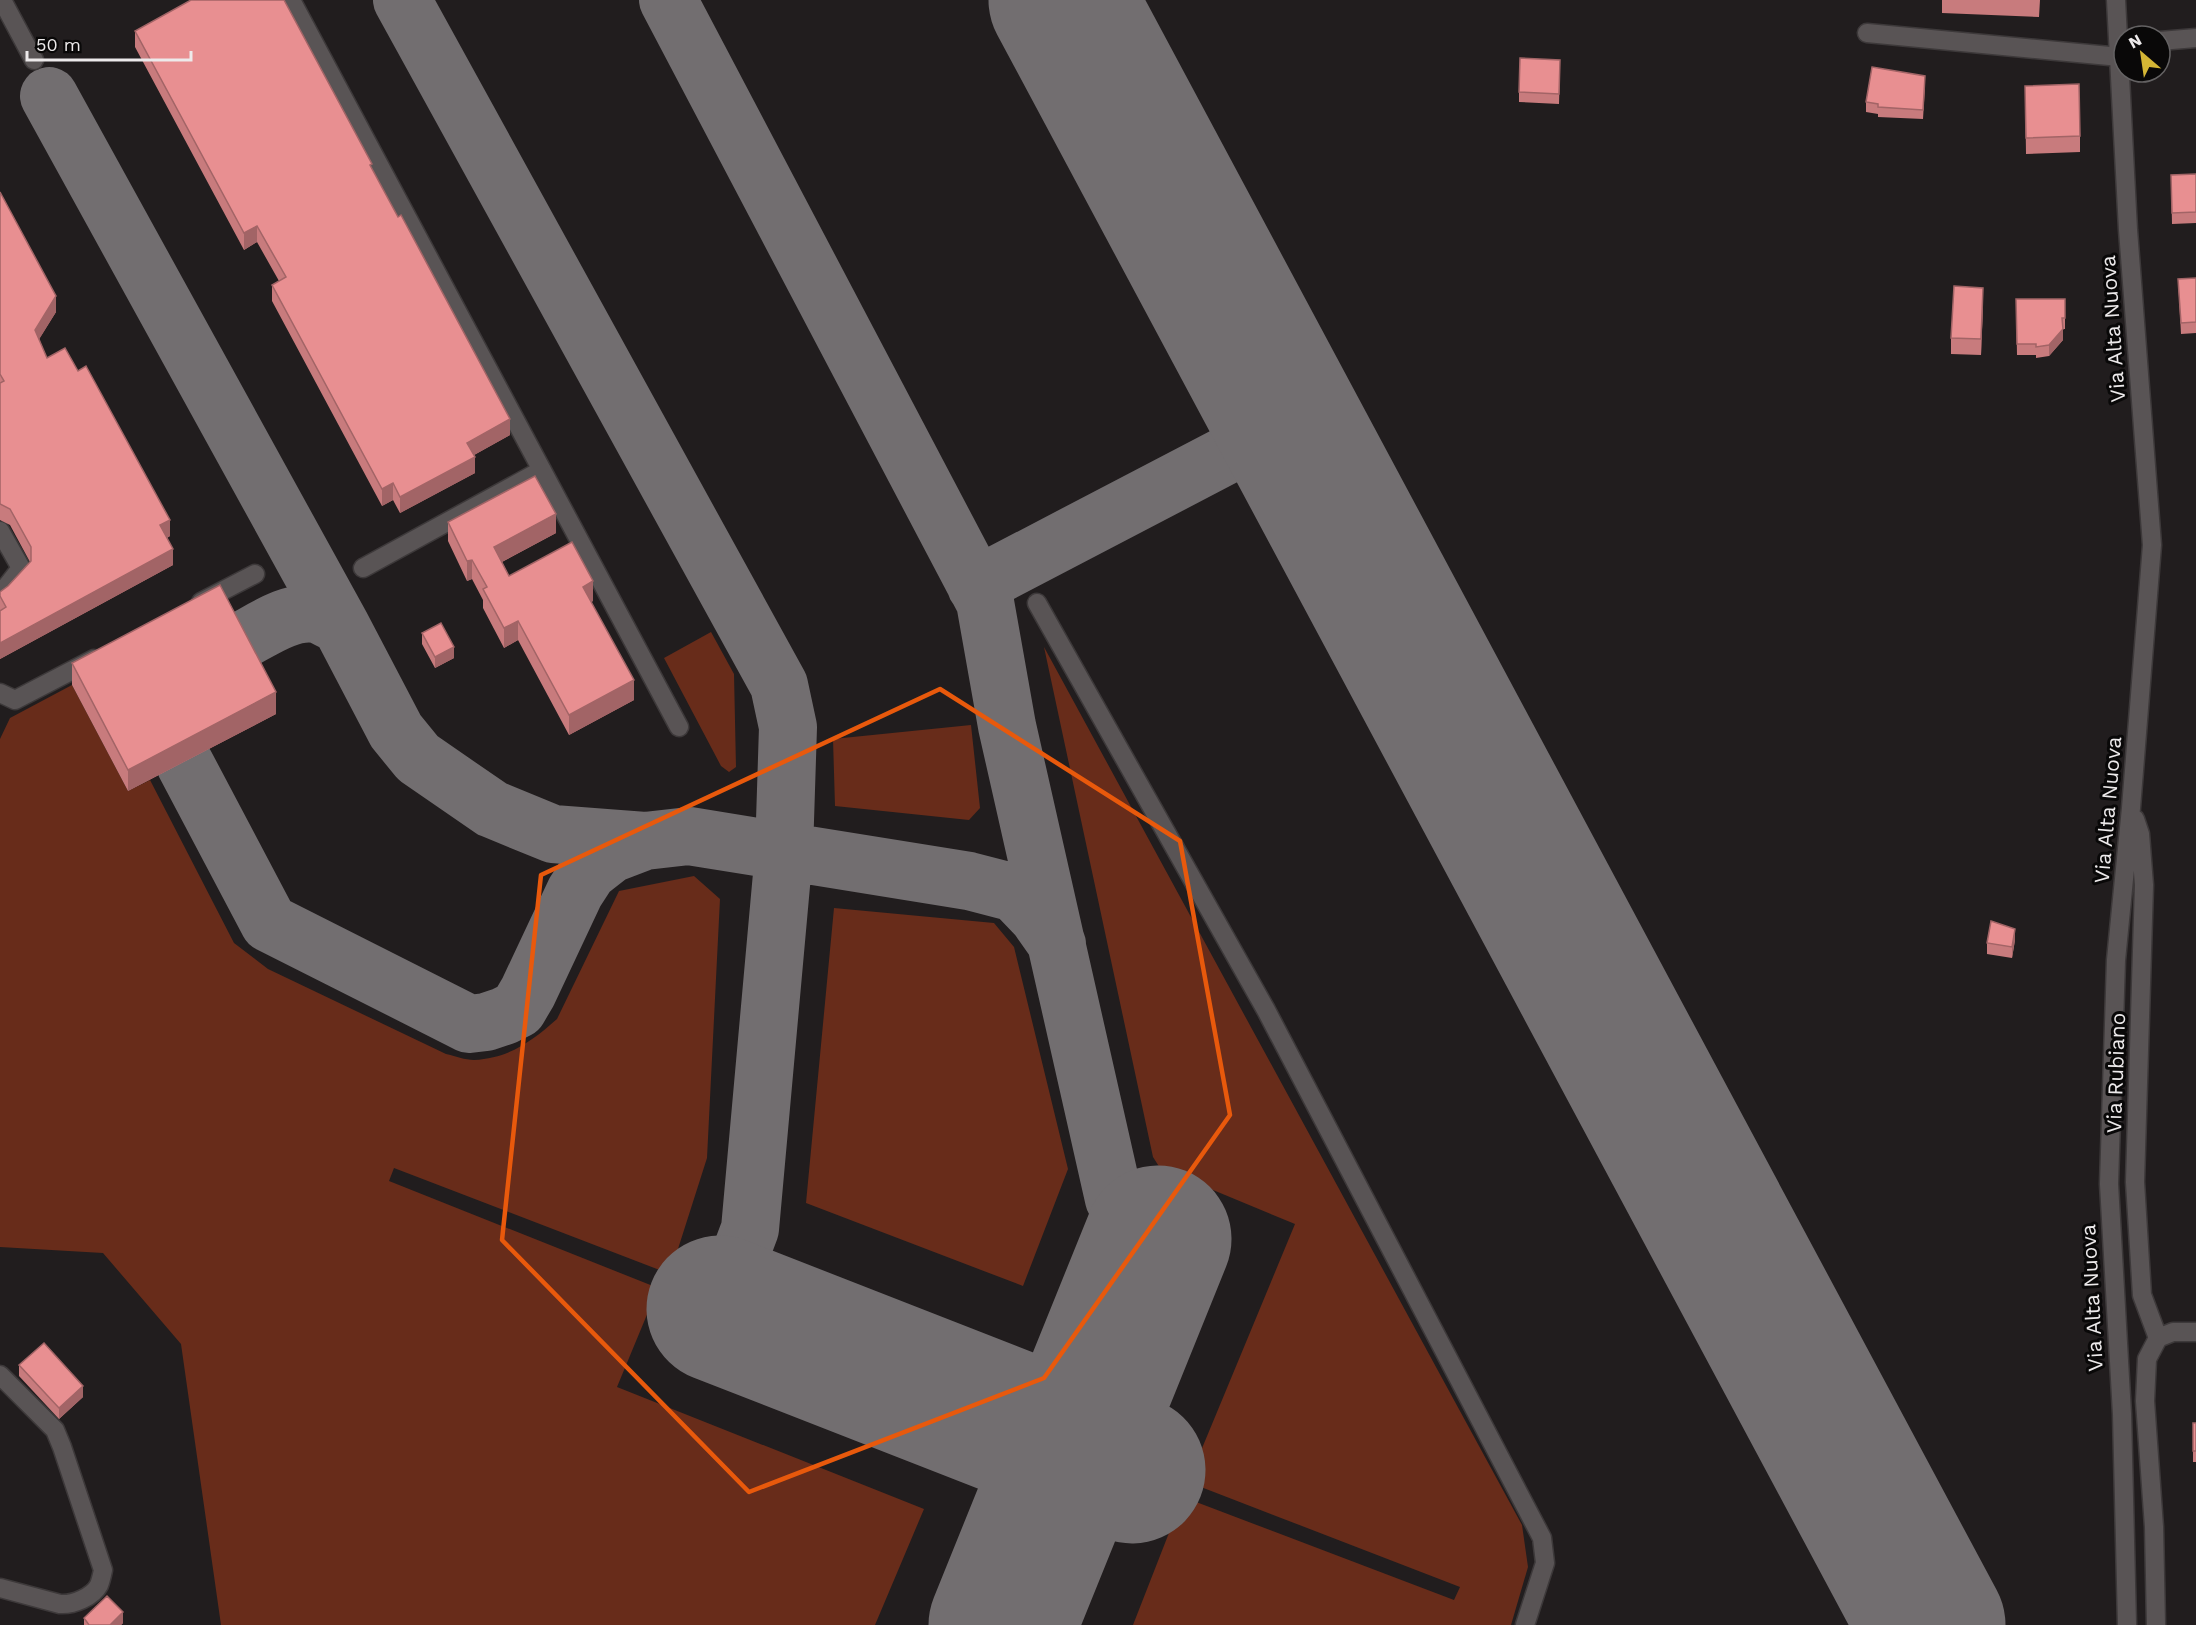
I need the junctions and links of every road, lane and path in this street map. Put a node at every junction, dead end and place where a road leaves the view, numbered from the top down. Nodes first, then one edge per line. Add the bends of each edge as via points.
1 (2, 0) edge
2 (291, 0) edge
3 (2116, 0) edge
4 (2118, 24) edge
5 (1867, 33) dead end
6 (2196, 38) edge
7 (2172, 40) edge
8 (2112, 47) edge
9 (34, 60) dead end
10 (2122, 84) edge
11 (542, 470) junction
12 (0, 531) edge
13 (363, 568) dead end
14 (255, 574) dead end
15 (0, 595) edge
16 (1037, 603) dead end
17 (182, 613) edge
18 (109, 651) edge
19 (0, 693) edge
20 (679, 727) dead end
21 (2132, 808) junction
22 (2196, 1332) edge
23 (2158, 1338) junction
24 (0, 1375) edge
25 (0, 1588) edge
26 (1525, 1625) edge
27 (2127, 1625) edge
28 (2156, 1625) edge

1 - 9 street
2 - 11 street
3 - 4 street, Via Alta Nuova
5 - 8 street
6 - 7 street
10 - 21 street, Via Alta Nuova via 2128,230 2152,545
11 - 13 street
11 - 20 street
12 - 15 street via 21,568
14 - 17 street
16 - 26 street via 1266,1010 1542,1538 1545,1563
18 - 19 street via 15,700
21 - 23 street, Via Rubiano via 2140,834 2144,885 2135,1182 2142,1295
21 - 27 street, Via Alta Nuova via 2116,960 2109,1184
22 - 23 street via 2173,1332
23 - 28 street via 2147,1359 2145,1401
24 - 25 street via 55,1430 103,1570 98,1586 69,1605

